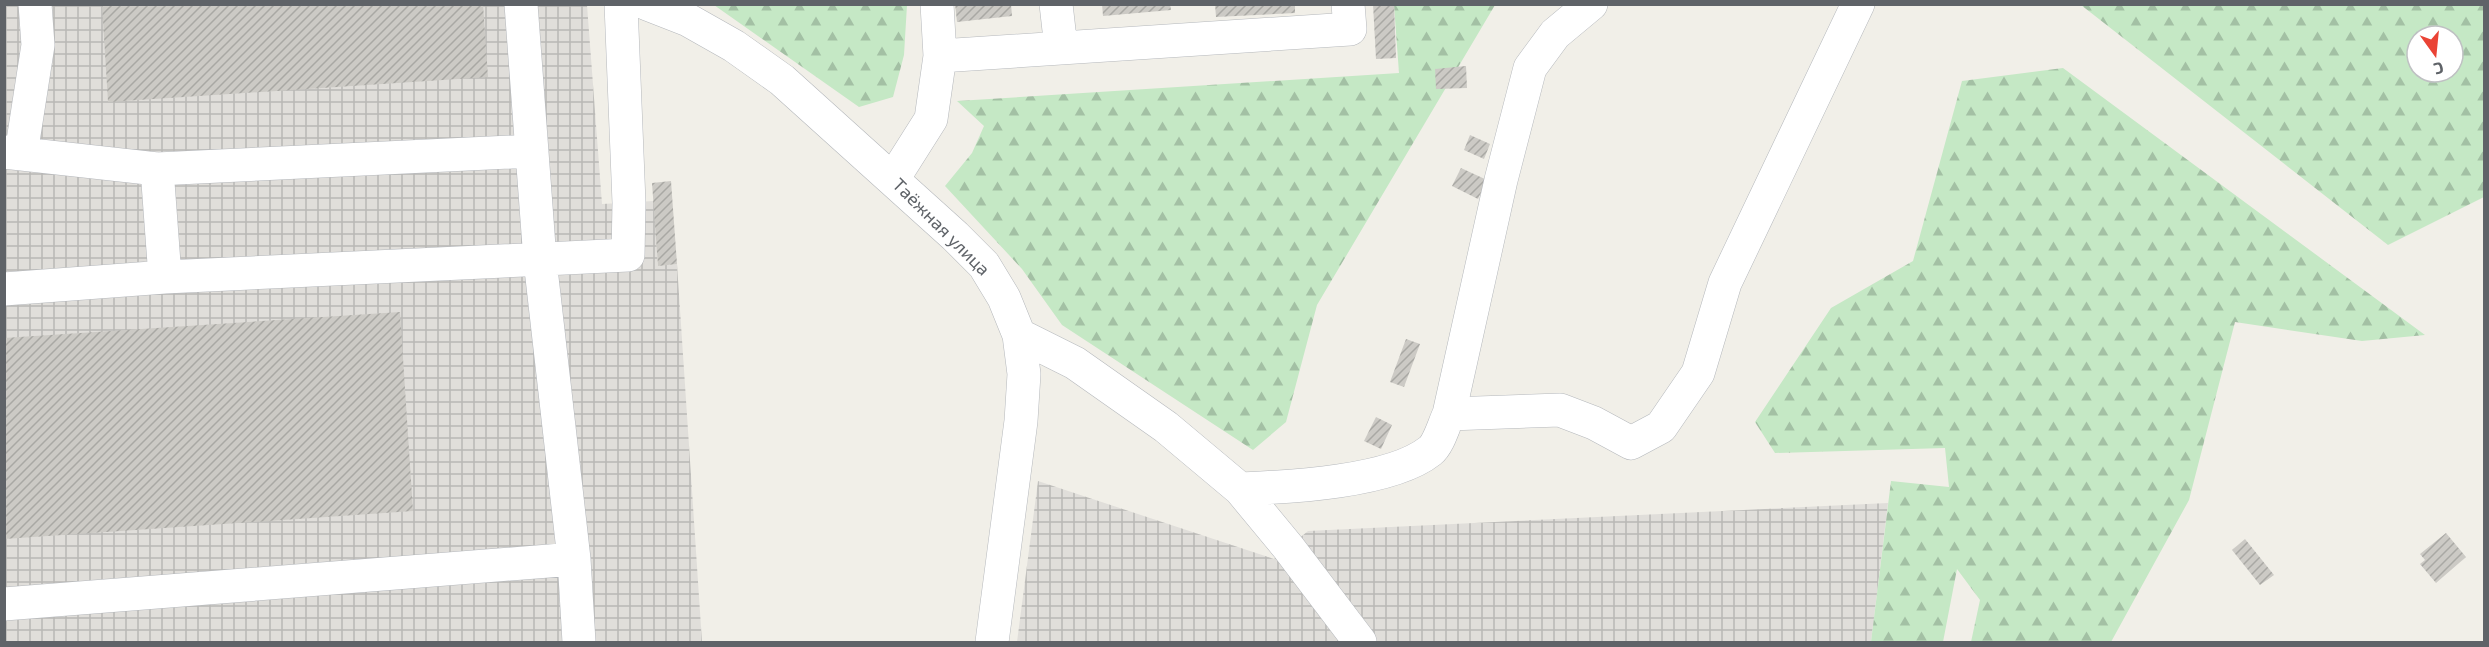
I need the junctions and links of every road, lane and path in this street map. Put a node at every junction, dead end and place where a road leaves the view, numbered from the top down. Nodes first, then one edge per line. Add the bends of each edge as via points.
1 (35, 4) edge
2 (521, 4) edge
3 (621, 4) edge
4 (647, 4) edge
5 (937, 4) edge
6 (1056, 4) edge
7 (1348, 4) edge
8 (1591, 4) edge
9 (1858, 4) edge
10 (1061, 48) junction
11 (940, 56) junction
12 (532, 151) junction
13 (13, 153) edge
14 (157, 169) junction
15 (893, 178) junction
16 (540, 260) junction
17 (165, 277) junction
18 (4, 289) edge
19 (1019, 336) junction
20 (1449, 414) junction
21 (1240, 489) junction
22 (574, 559) junction
23 (4, 604) edge
24 (579, 642) edge
25 (992, 642) edge
26 (1360, 642) edge

1 - 13 street via 38,45
2 - 12 street
3 - 16 street via 628,255
4 - 15 street, Таёжная улица via 688,20 734,46 782,80
5 - 11 street
6 - 10 street
7 - 10 street via 1350,29
8 - 20 street via 1555,34 1530,69
9 - 20 street via 1725,283 1698,373 1661,427 1631,443 1560,410
10 - 11 street
11 - 15 street via 931,119
12 - 14 street
12 - 16 street
13 - 14 street
14 - 17 street
15 - 19 street, Таёжная улица via 984,266 1004,298
16 - 17 street
16 - 22 street
17 - 18 street
19 - 21 street via 1084,370 1166,427
19 - 25 street, Таёжная улица via 1024,374 1021,421
20 - 21 street via 1432,450 1406,464 1359,477 1294,487
21 - 26 street
22 - 23 street
22 - 24 street

